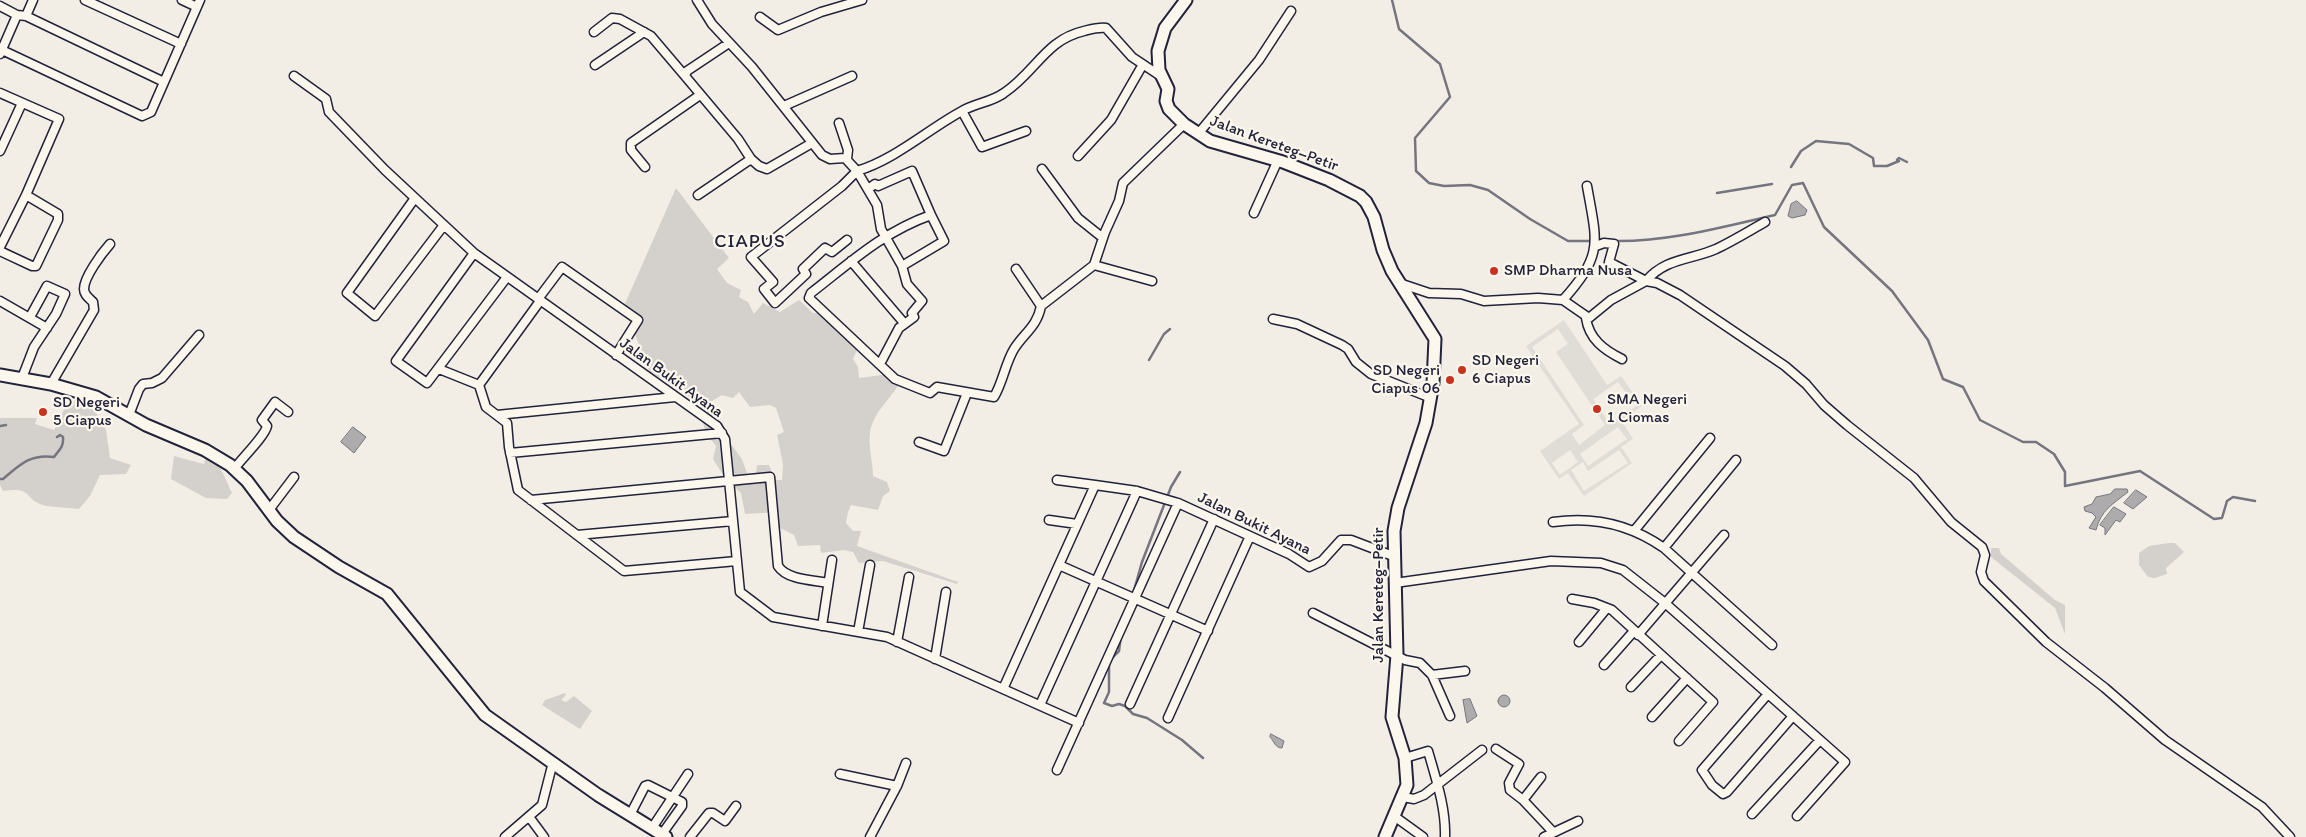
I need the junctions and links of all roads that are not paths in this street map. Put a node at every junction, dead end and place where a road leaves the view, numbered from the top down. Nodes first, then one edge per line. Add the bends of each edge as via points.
1 (33, 0) edge
2 (85, 0) edge
3 (182, 0) edge
4 (697, 0) edge
5 (862, 0) edge
6 (1186, 0) edge
7 (198, 3) edge
8 (0, 6) edge
9 (1292, 11) dead end
10 (22, 15) junction
11 (760, 18) dead end
12 (594, 32) dead end
13 (644, 32) junction
14 (729, 43) junction
15 (181, 44) junction
16 (1, 52) edge
17 (596, 65) dead end
18 (1142, 66) junction
19 (294, 76) dead end
20 (685, 76) junction
21 (852, 76) dead end
22 (1162, 77) junction
23 (164, 82) junction
24 (0, 93) edge
25 (700, 95) junction
26 (22, 103) junction
27 (784, 106) junction
28 (962, 111) junction
29 (839, 122) dead end
30 (1184, 124) junction
31 (1026, 131) dead end
32 (1198, 134) junction
33 (812, 143) junction
34 (0, 151) edge
35 (1078, 156) dead end
36 (751, 159) junction
37 (847, 159) junction
38 (1278, 160) junction
39 (645, 167) dead end
40 (1042, 169) dead end
41 (857, 171) junction
42 (1587, 186) dead end
43 (868, 189) junction
44 (26, 195) junction
45 (698, 195) dead end
46 (415, 198) junction
47 (1254, 213) dead end
48 (931, 215) junction
49 (1765, 222) dead end
50 (444, 225) junction
51 (884, 236) junction
52 (1103, 238) junction
53 (847, 240) dead end
54 (110, 244) dead end
55 (1596, 246) junction
56 (0, 247) edge
57 (0, 251) edge
58 (474, 253) junction
59 (851, 261) junction
60 (1094, 265) junction
61 (902, 266) junction
62 (1016, 269) dead end
63 (507, 277) junction
64 (1646, 281) junction
65 (1152, 282) dead end
66 (1399, 283) junction
67 (539, 300) junction
68 (1563, 300) junction
69 (0, 301) edge
70 (1041, 306) junction
71 (30, 318) junction
72 (1586, 318) junction
73 (1273, 319) dead end
74 (904, 323) junction
75 (47, 328) junction
76 (199, 335) dead end
77 (616, 355) junction
78 (1622, 360) dead end
79 (880, 364) junction
80 (439, 369) junction
81 (0, 375) edge
82 (22, 378) junction
83 (51, 384) junction
84 (479, 385) junction
85 (967, 393) junction
86 (675, 397) junction
87 (1431, 398) junction
88 (288, 412) dead end
89 (128, 415) junction
90 (497, 415) junction
91 (722, 433) junction
92 (1710, 438) dead end
93 (919, 442) dead end
94 (510, 453) junction
95 (1736, 460) dead end
96 (234, 469) junction
97 (294, 477) dead end
98 (1057, 480) dead end
99 (729, 481) junction
100 (1095, 485) junction
101 (1136, 491) junction
102 (532, 500) junction
103 (1178, 503) junction
104 (269, 510) junction
105 (1214, 519) junction
106 (1049, 520) dead end
107 (733, 521) junction
108 (1553, 522) dead end
109 (1077, 524) junction
110 (1634, 531) junction
111 (577, 535) junction
112 (1724, 535) dead end
113 (1250, 536) junction
114 (1664, 548) junction
115 (1393, 556) junction
116 (832, 560) dead end
117 (737, 561) junction
118 (870, 565) dead end
119 (1059, 565) junction
120 (1691, 572) junction
121 (909, 577) dead end
122 (1096, 581) junction
123 (828, 583) junction
124 (1395, 583) junction
125 (946, 592) dead end
126 (1134, 598) junction
127 (1572, 599) dead end
128 (1665, 603) junction
129 (1608, 608) junction
130 (1313, 613) dead end
131 (1171, 615) junction
132 (822, 626) junction
133 (858, 632) junction
134 (1208, 632) junction
135 (1636, 633) junction
136 (897, 642) junction
137 (1579, 642) dead end
138 (1772, 645) dead end
139 (1398, 655) junction
140 (1661, 655) junction
141 (936, 659) junction
142 (1604, 665) dead end
143 (1465, 671) dead end
144 (1432, 675) junction
145 (1686, 678) junction
146 (1631, 687) dead end
147 (1003, 689) junction
148 (1768, 694) junction
149 (1130, 704) dead end
150 (1040, 705) junction
151 (1450, 716) dead end
152 (1793, 716) junction
153 (1652, 717) dead end
154 (1168, 718) dead end
155 (1079, 723) junction
156 (1820, 740) junction
157 (1679, 741) dead end
158 (1496, 749) dead end
159 (1482, 750) dead end
160 (1405, 758) junction
161 (553, 762) junction
162 (906, 763) dead end
163 (1057, 770) dead end
164 (688, 774) dead end
165 (840, 774) dead end
166 (1541, 777) dead end
167 (897, 786) junction
168 (1438, 786) junction
169 (1403, 797) junction
170 (673, 798) junction
171 (1523, 800) junction
172 (736, 806) dead end
173 (1752, 814) dead end
174 (630, 815) junction
175 (1394, 816) junction
176 (1797, 816) dead end
177 (530, 818) junction
178 (1578, 821) dead end
179 (1553, 832) junction
180 (660, 833) edge
181 (506, 837) edge
182 (544, 837) edge
183 (690, 837) edge
184 (870, 837) edge
185 (1385, 837) edge
186 (1423, 837) edge
187 (1445, 837) edge
188 (1544, 837) edge
189 (2290, 837) edge

1 - 10 street
2 - 15 street
3 - 7 street
4 - 14 street
5 - 11 street via 778,30
6 - 22 street, Jalan Kereteg–Petir via 1165,28 1159,43 1158,63
7 - 15 street
8 - 10 street
9 - 32 street via 1259,60
10 - 16 street
10 - 23 street
12 - 13 street via 615,17
13 - 17 street
13 - 20 street via 654,39
14 - 20 street via 686,72
14 - 27 street
15 - 23 street
16 - 23 street via 142,116 151,112
18 - 22 street
18 - 28 street via 1106,28 1098,27 1074,33 1057,42 1006,92
18 - 35 street via 1111,120
19 - 46 street, Jalan Bukit Ayana via 326,98 329,112
20 - 25 street
21 - 27 street
22 - 30 street, Jalan Kereteg–Petir via 1168,89 1167,106
24 - 26 street
25 - 36 street
25 - 39 street via 630,143 630,150
26 - 34 street
26 - 44 street via 59,119
27 - 33 street
28 - 31 street via 982,148
28 - 41 street via 891,156
29 - 37 street via 848,150
30 - 32 street, Jalan Kereteg–Petir
30 - 52 street via 1123,183
32 - 38 street, Jalan Kereteg–Petir via 1218,144
33 - 36 street via 767,169
33 - 37 street via 830,159
36 - 45 street
37 - 41 street
38 - 47 street
38 - 66 street, Jalan Kereteg–Petir via 1350,189 1366,202
40 - 52 street via 1078,218
41 - 43 street
41 - 53 street via 751,257 772,281 764,289 775,303 806,273 802,269 816,255 826,248 832,252
42 - 55 street
43 - 48 street via 912,171
43 - 51 street via 877,205
44 - 56 street
44 - 57 street via 58,214 58,220 36,266
46 - 50 street, Jalan Bukit Ayana
46 - 50 street via 346,293 375,316
48 - 51 street
48 - 61 street via 944,242
49 - 64 street via 1719,248 1667,263
50 - 58 street, Jalan Bukit Ayana
51 - 59 street
51 - 61 street
52 - 60 street
54 - 83 street via 99,257 84,288 94,310
55 - 64 street via 1614,244 1609,262
55 - 68 street via 1578,285
58 - 63 street, Jalan Bukit Ayana
58 - 80 street via 396,361 427,383
59 - 74 street
59 - 79 street via 809,298
60 - 65 street
60 - 70 street
61 - 74 street via 908,286 922,301 912,313 914,318 906,325
62 - 70 street
63 - 67 street, Jalan Bukit Ayana
63 - 80 street
64 - 72 street
64 - 189 street via 1680,295 1801,379 1847,425 1914,478 1951,522 1982,547 1985,555 1981,572 1984,581 2046,642 2165,740 2262,807
66 - 68 street via 1429,293 1461,294 1484,302 1538,298
66 - 87 street, Jalan Kereteg–Petir via 1435,339
67 - 77 street, Jalan Bukit Ayana
67 - 77 street via 562,267 638,320
67 - 84 street
68 - 72 street
69 - 71 street
70 - 85 street via 1032,329 1014,349 1001,386 994,396
71 - 75 street
71 - 75 street via 47,286 64,294
72 - 78 street via 1587,328 1602,348
73 - 87 street via 1297,324 1342,345 1372,374
74 - 79 street
75 - 82 street via 34,347
76 - 89 street via 162,378 142,386
77 - 86 street, Jalan Bukit Ayana
79 - 85 street via 895,379 930,393 936,386
80 - 84 street
81 - 82 street
82 - 83 street
83 - 89 street via 96,397
84 - 90 street via 486,407
85 - 93 street via 944,451
86 - 90 street
86 - 91 street, Jalan Bukit Ayana
87 - 115 street, Jalan Kereteg–Petir via 1395,520
88 - 96 street via 274,403 262,420 267,426 265,433
89 - 96 street via 205,450
90 - 94 street via 507,423
91 - 94 street
91 - 99 street, Jalan Bukit Ayana
92 - 110 street
94 - 102 street via 518,490
95 - 114 street
96 - 104 street
97 - 104 street
98 - 100 street, Jalan Bukit Ayana
99 - 102 street
99 - 107 street, Jalan Bukit Ayana
99 - 123 street via 770,477 778,566 791,576
100 - 101 street, Jalan Bukit Ayana
100 - 109 street
101 - 103 street, Jalan Bukit Ayana
101 - 122 street
102 - 111 street
103 - 105 street, Jalan Bukit Ayana
103 - 126 street, Jalan Bukit Ayana
104 - 161 street via 283,527 307,546 387,594 485,715
105 - 113 street, Jalan Bukit Ayana
105 - 131 street
106 - 109 street
107 - 111 street
107 - 117 street, Jalan Bukit Ayana
108 - 110 street via 1594,519
109 - 119 street
110 - 114 street
111 - 117 street via 624,571
112 - 120 street
113 - 115 street, Jalan Bukit Ayana via 1310,567 1322,561 1341,540 1351,540
113 - 134 street
114 - 120 street
115 - 124 street, Jalan Kereteg–Petir
116 - 123 street
117 - 132 street, Jalan Bukit Ayana via 740,592 773,617
118 - 133 street
119 - 122 street
119 - 147 street
120 - 128 street
120 - 138 street
121 - 136 street
122 - 126 street
122 - 150 street
123 - 132 street
124 - 128 street via 1551,561 1601,563 1623,570
124 - 139 street, Jalan Kereteg–Petir
125 - 141 street
126 - 131 street
126 - 155 street, Jalan Bukit Ayana
127 - 129 street
128 - 135 street
128 - 148 street
129 - 135 street
129 - 137 street
130 - 139 street
131 - 134 street
131 - 149 street
132 - 133 street, Jalan Bukit Ayana
133 - 136 street, Jalan Bukit Ayana
134 - 154 street
135 - 140 street
135 - 142 street
136 - 141 street, Jalan Bukit Ayana
139 - 144 street via 1420,663
139 - 160 street, Jalan Kereteg–Petir via 1392,716
140 - 145 street
140 - 146 street
141 - 147 street, Jalan Bukit Ayana
143 - 144 street
144 - 151 street
145 - 153 street
145 - 157 street via 1713,702
147 - 150 street, Jalan Bukit Ayana
148 - 152 street
148 - 152 street via 1702,770 1719,792 1726,792
150 - 155 street, Jalan Bukit Ayana
152 - 156 street
155 - 163 street
156 - 173 street
156 - 176 street via 1845,762
158 - 171 street via 1519,764 1508,787
159 - 168 street
160 - 168 street via 1428,751
160 - 169 street, Jalan Kereteg–Petir via 1407,785
161 - 174 street
161 - 177 street via 542,805
162 - 167 street
164 - 170 street
165 - 167 street
166 - 171 street
167 - 184 street
168 - 169 street via 1418,798
168 - 187 street
169 - 175 street, Jalan Kereteg–Petir
170 - 174 street via 647,785
170 - 180 street
170 - 180 street via 683,804
171 - 179 street
172 - 183 street via 725,821 709,813
174 - 180 street
175 - 185 street, Jalan Kereteg–Petir
175 - 186 street
177 - 181 street
177 - 182 street
178 - 179 street
179 - 188 street

